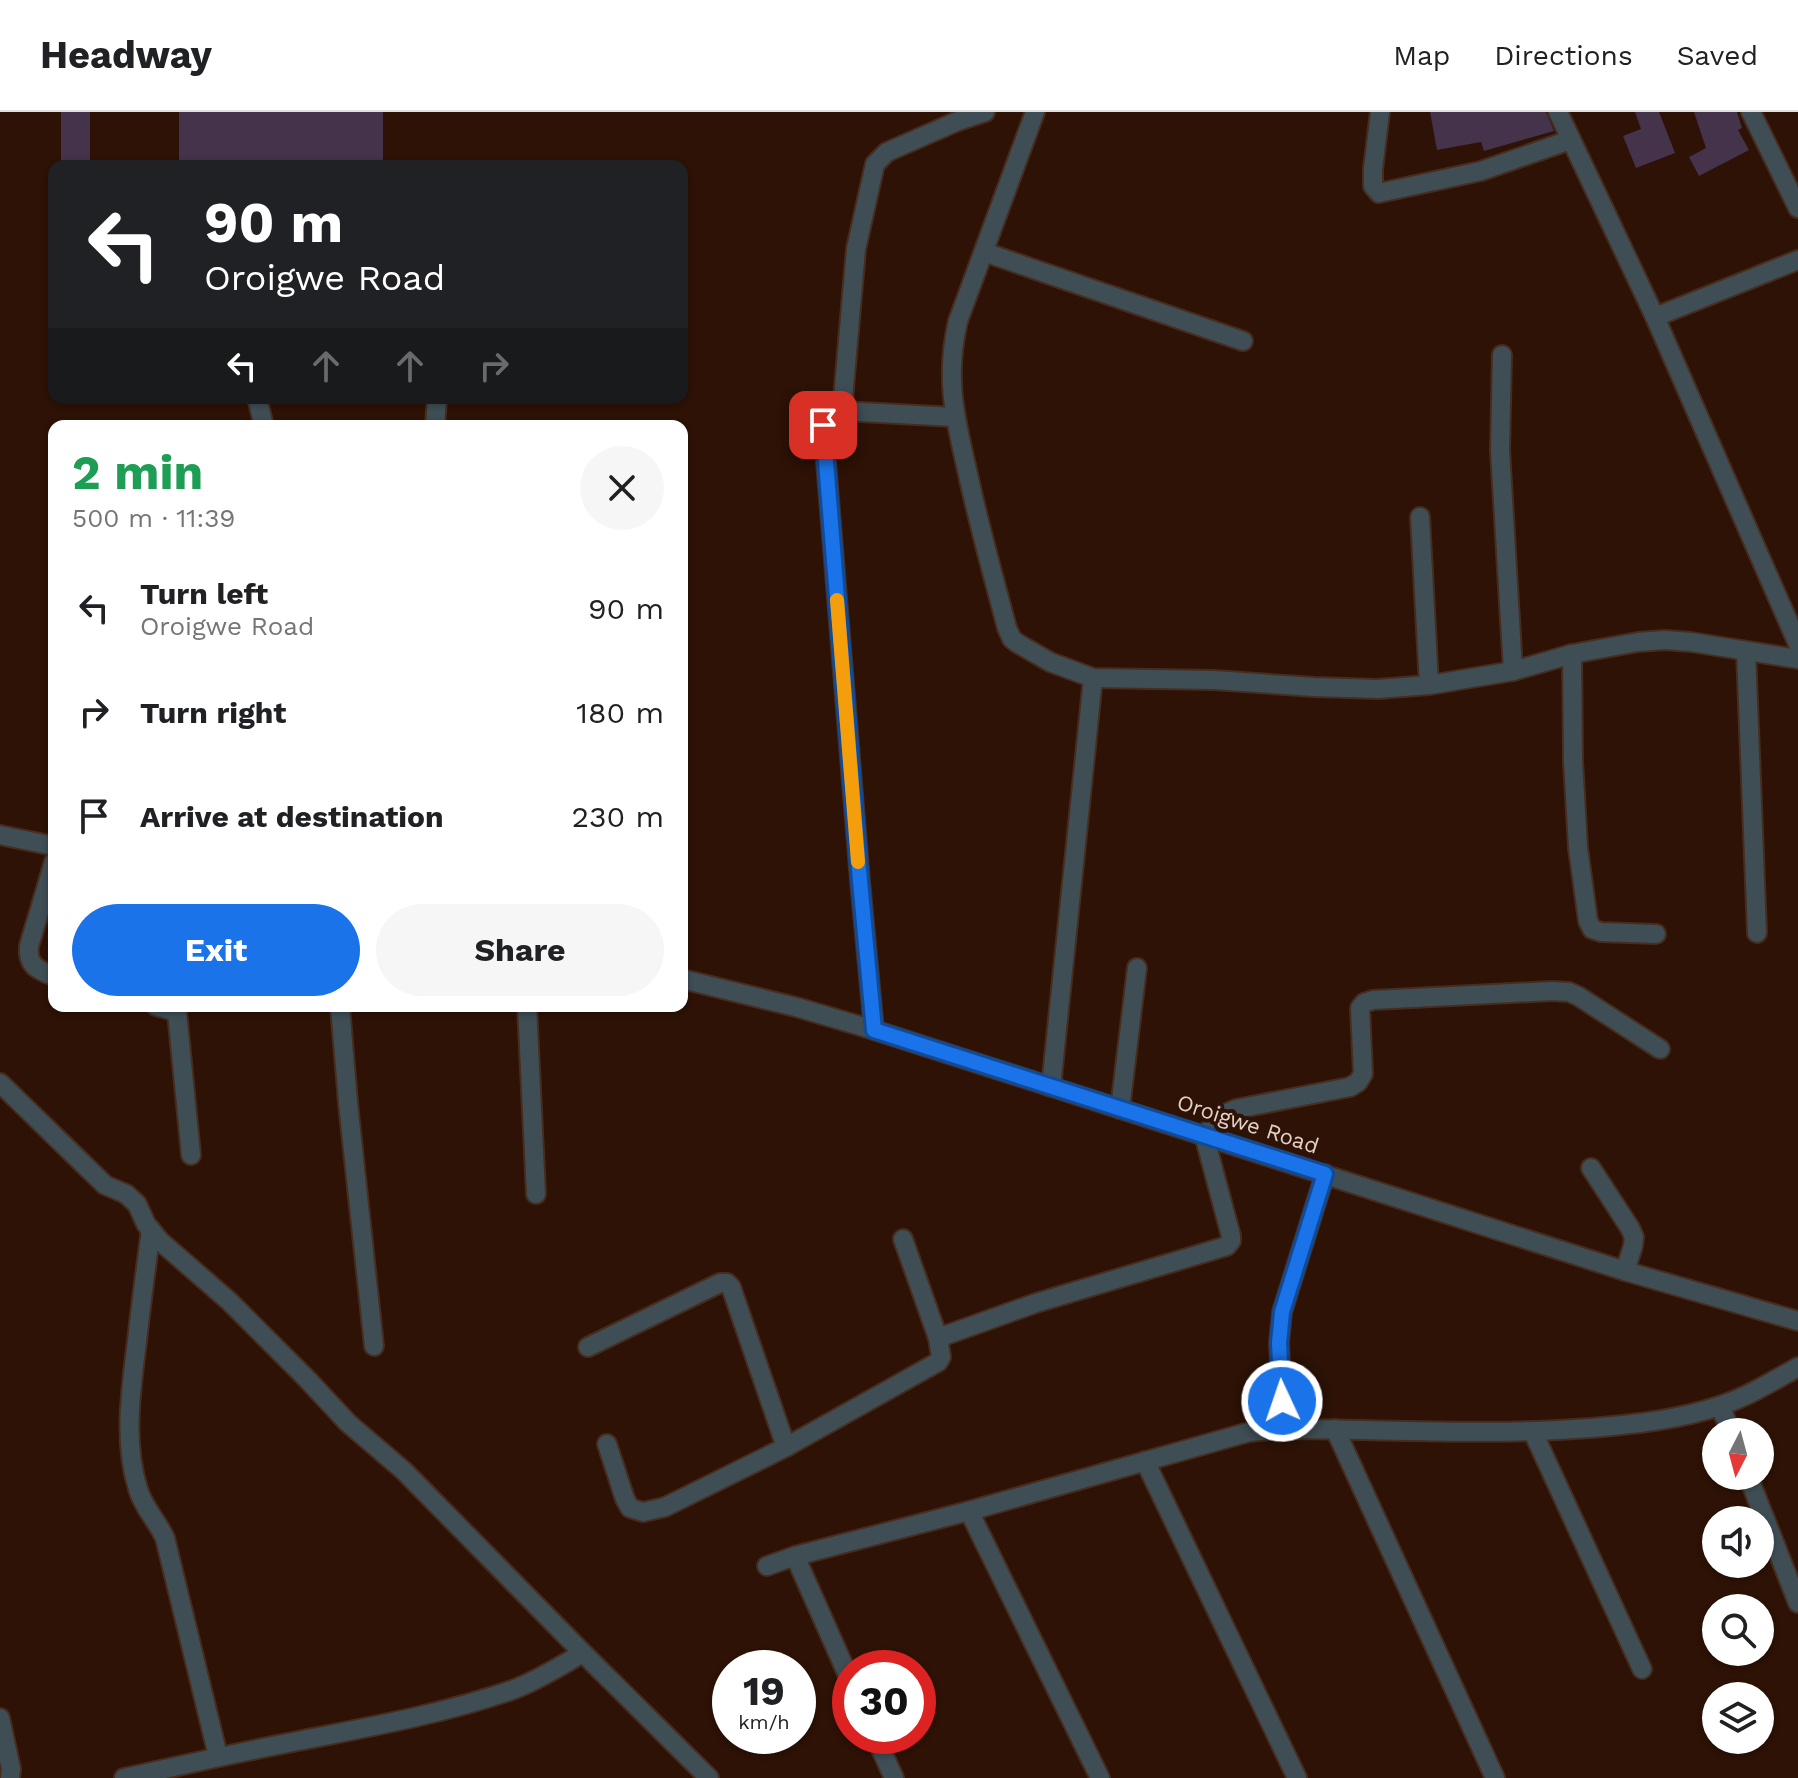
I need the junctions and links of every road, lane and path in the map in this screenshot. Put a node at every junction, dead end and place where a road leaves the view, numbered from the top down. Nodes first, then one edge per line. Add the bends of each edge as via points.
1 (985, 112) edge
2 (1035, 112) edge
3 (1380, 112) edge
4 (1558, 112) edge
5 (1751, 112) edge
6 (1570, 140) junction
7 (1798, 208) edge
8 (984, 252) junction
9 (1798, 260) edge
10 (1655, 317) junction
11 (1243, 341) dead end
12 (1502, 355) dead end
13 (842, 411) junction
14 (955, 417) junction
15 (1420, 517) dead end
16 (1798, 644) edge
17 (1746, 652) junction
18 (1572, 654) junction
19 (1798, 659) edge
20 (1513, 671) junction
21 (1093, 678) junction
22 (1429, 685) junction
23 (0, 835) edge
24 (48, 845) edge
25 (48, 882) edge
26 (1757, 933) dead end
27 (1656, 934) dead end
28 (1137, 968) dead end
29 (48, 973) edge
30 (688, 980) edge
31 (177, 1012) edge
32 (340, 1012) edge
33 (527, 1012) edge
34 (874, 1030) junction
35 (1660, 1049) dead end
36 (0, 1083) edge
37 (1051, 1087) junction
38 (1120, 1109) junction
39 (1204, 1135) junction
40 (191, 1155) dead end
41 (1591, 1168) dead end
42 (1325, 1174) junction
43 (536, 1194) dead end
44 (151, 1230) junction
45 (903, 1239) dead end
46 (1625, 1271) junction
47 (1798, 1321) edge
48 (938, 1338) junction
49 (374, 1346) dead end
50 (588, 1347) dead end
51 (1798, 1367) edge
52 (1282, 1401) dead end
53 (1720, 1406) junction
54 (1725, 1418) edge
55 (1335, 1429) junction
56 (1533, 1432) junction
57 (607, 1444) dead end
58 (786, 1447) junction
59 (1145, 1461) junction
60 (1754, 1490) edge
61 (969, 1511) junction
62 (795, 1556) junction
63 (767, 1566) dead end
64 (1798, 1603) edge
65 (837, 1650) edge
66 (583, 1653) junction
67 (1642, 1669) dead end
68 (0, 1718) edge
69 (883, 1754) edge
70 (218, 1756) junction
71 (10, 1778) edge
72 (124, 1778) edge
73 (709, 1778) edge
74 (894, 1778) edge
75 (1100, 1778) edge
76 (1297, 1778) edge
77 (1495, 1778) edge

1 - 13 street via 887,152 875,164 856,249
2 - 8 street
3 - 6 street via 1373,169 1373,186 1379,193 1481,171
4 - 6 street
5 - 7 street
6 - 10 street
8 - 11 street
8 - 14 street via 952,345
9 - 10 street
10 - 16 street
12 - 20 street via 1500,450
13 - 14 street
13 - 34 street via 823,425
14 - 21 street via 1012,639 1050,662
15 - 22 street
17 - 18 street via 1665,640
17 - 19 street
17 - 26 street
18 - 20 street
18 - 27 street via 1578,848 1588,921 1601,932
20 - 22 street
21 - 22 street via 1378,689
21 - 37 street
23 - 24 street
25 - 29 street via 28,954 29,961
28 - 38 street
30 - 34 street, Oroigwe Road
31 - 40 street
32 - 49 street
33 - 43 street
34 - 37 street, Oroigwe Road
35 - 39 street via 1569,992 1373,1000 1360,1008 1363,1074 1358,1082 1236,1109
36 - 44 street via 105,1185 137,1204
37 - 38 street, Oroigwe Road
38 - 39 street, Oroigwe Road
39 - 42 street, Oroigwe Road
39 - 48 street via 1231,1236 1227,1246
41 - 46 street via 1634,1237
42 - 46 street, Oroigwe Road
42 - 52 street via 1282,1312
44 - 66 street via 404,1471
44 - 70 street via 132,1386 132,1467 144,1505 165,1538
45 - 48 street
46 - 47 street, Oroigwe Road
48 - 58 street via 938,1362
50 - 58 street via 727,1283
51 - 53 street
53 - 54 street
53 - 56 street via 1645,1424
55 - 56 street
55 - 59 street via 1249,1432
55 - 77 street
56 - 67 street
57 - 58 street via 625,1499 630,1508 643,1512 665,1507
59 - 61 street
59 - 76 street
60 - 64 street
61 - 62 street
61 - 75 street
62 - 63 street
62 - 65 street
66 - 70 street via 514,1689 380,1725
66 - 73 street
68 - 71 street
69 - 74 street
70 - 72 street

